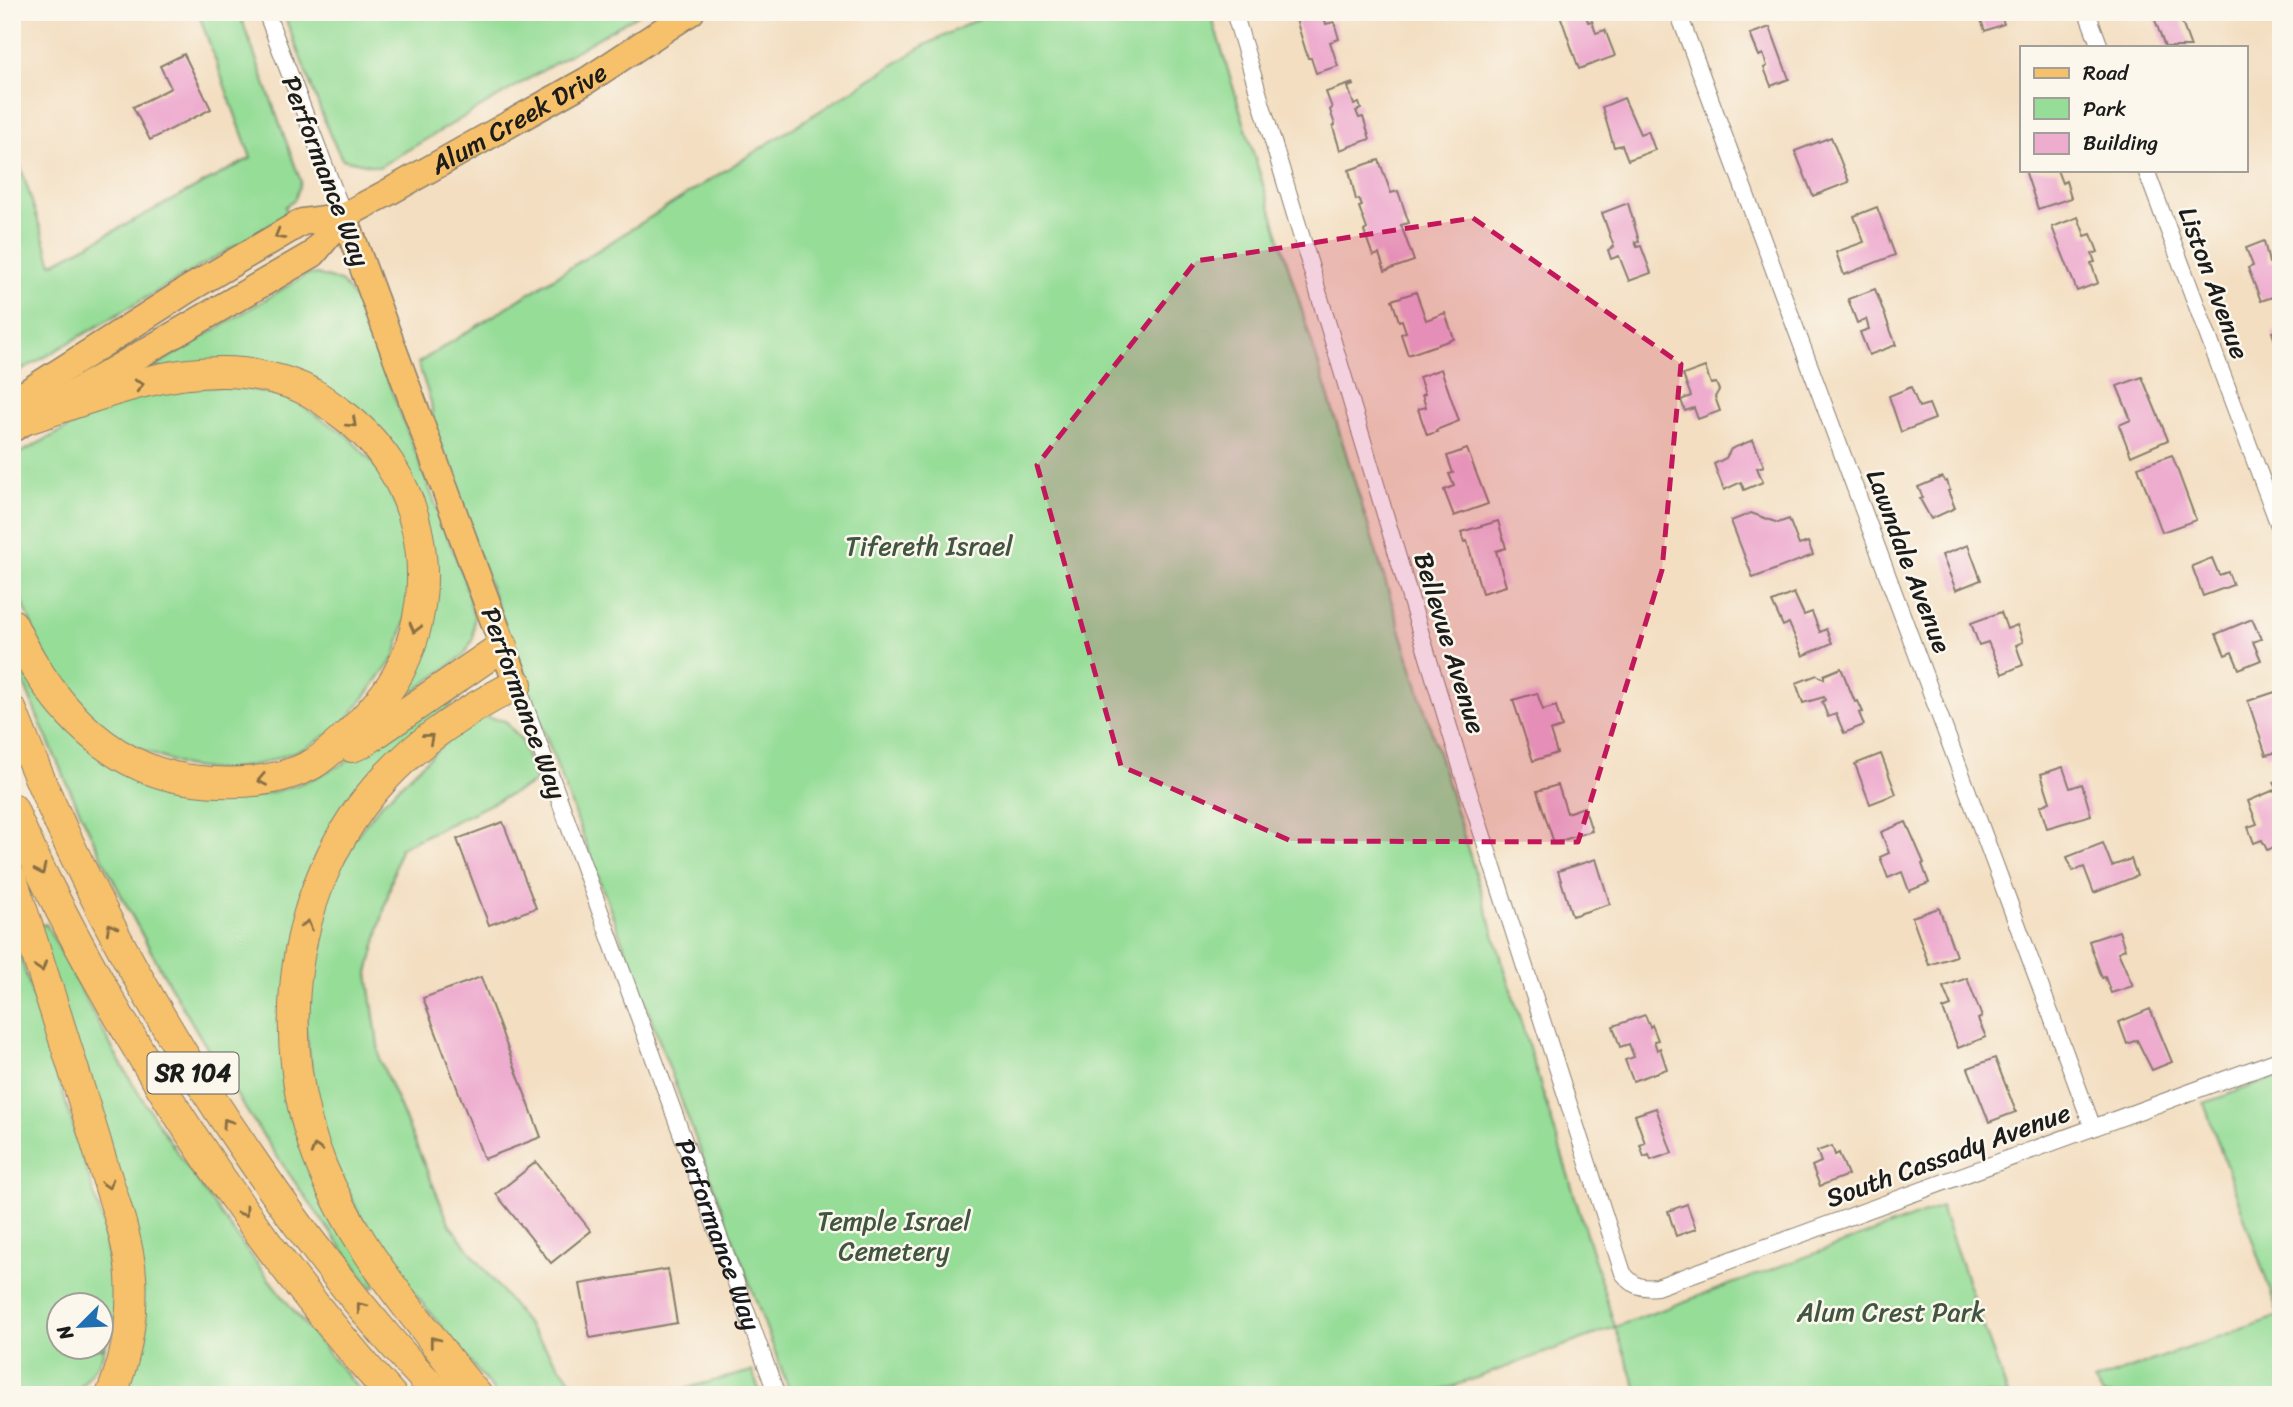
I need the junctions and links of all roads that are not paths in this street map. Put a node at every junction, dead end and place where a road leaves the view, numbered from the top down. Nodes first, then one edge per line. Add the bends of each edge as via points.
1 (266, 12) edge
2 (691, 12) edge
3 (1234, 12) edge
4 (1678, 12) edge
5 (2087, 12) edge
6 (2100, 46) edge
7 (2147, 172) edge
8 (344, 216) junction
9 (19, 411) edge
10 (2281, 531) edge
11 (12, 624) edge
12 (503, 646) junction
13 (517, 684) junction
14 (12, 711) edge
15 (312, 764) junction
16 (12, 808) edge
17 (12, 879) edge
18 (2281, 1059) edge
19 (2094, 1128) junction
20 (1631, 1284) joint
21 (125, 1349) junction
22 (91, 1395) edge
23 (111, 1395) edge
24 (391, 1395) edge
25 (439, 1395) edge
26 (477, 1395) edge
27 (777, 1395) edge

1 - 8 street, Performance Way
2 - 8 main road, Alum Creek Drive via 586,81
3 - 20 street, Bellevue Avenue via 1468,790 1623,1273
4 - 19 street, Lawndale Avenue
5 - 6 street
7 - 10 street, Liston Avenue
8 - 9 main road, Alum Creek Drive via 313,254
8 - 12 main road, Performance Way
9 -> 15 highway via 167,377 241,373 311,392 348,418 381,450 418,526 423,566 421,609 399,672 380,701 337,746
15 -> 11 highway via 255,782 226,783 169,776 139,766 98,740 62,706 31,662
12 - 13 main road, Performance Way
12 - 15 highway via 362,743
26 -> 13 highway via 363,1248 321,1165 295,1057 295,977 317,890 356,814 384,779 433,734
13 - 27 street, Performance Way
25 -> 14 highway, SR 104 via 366,1313 283,1205 193,1072 87,883
16 -> 24 highway, SR 104 via 71,930 194,1140 282,1266
17 -> 21 highway via 130,1265 130,1326
18 - 19 street, South Cassady Avenue
19 - 20 street, South Cassady Avenue via 1657,1287
21 - 22 highway
21 - 23 highway

